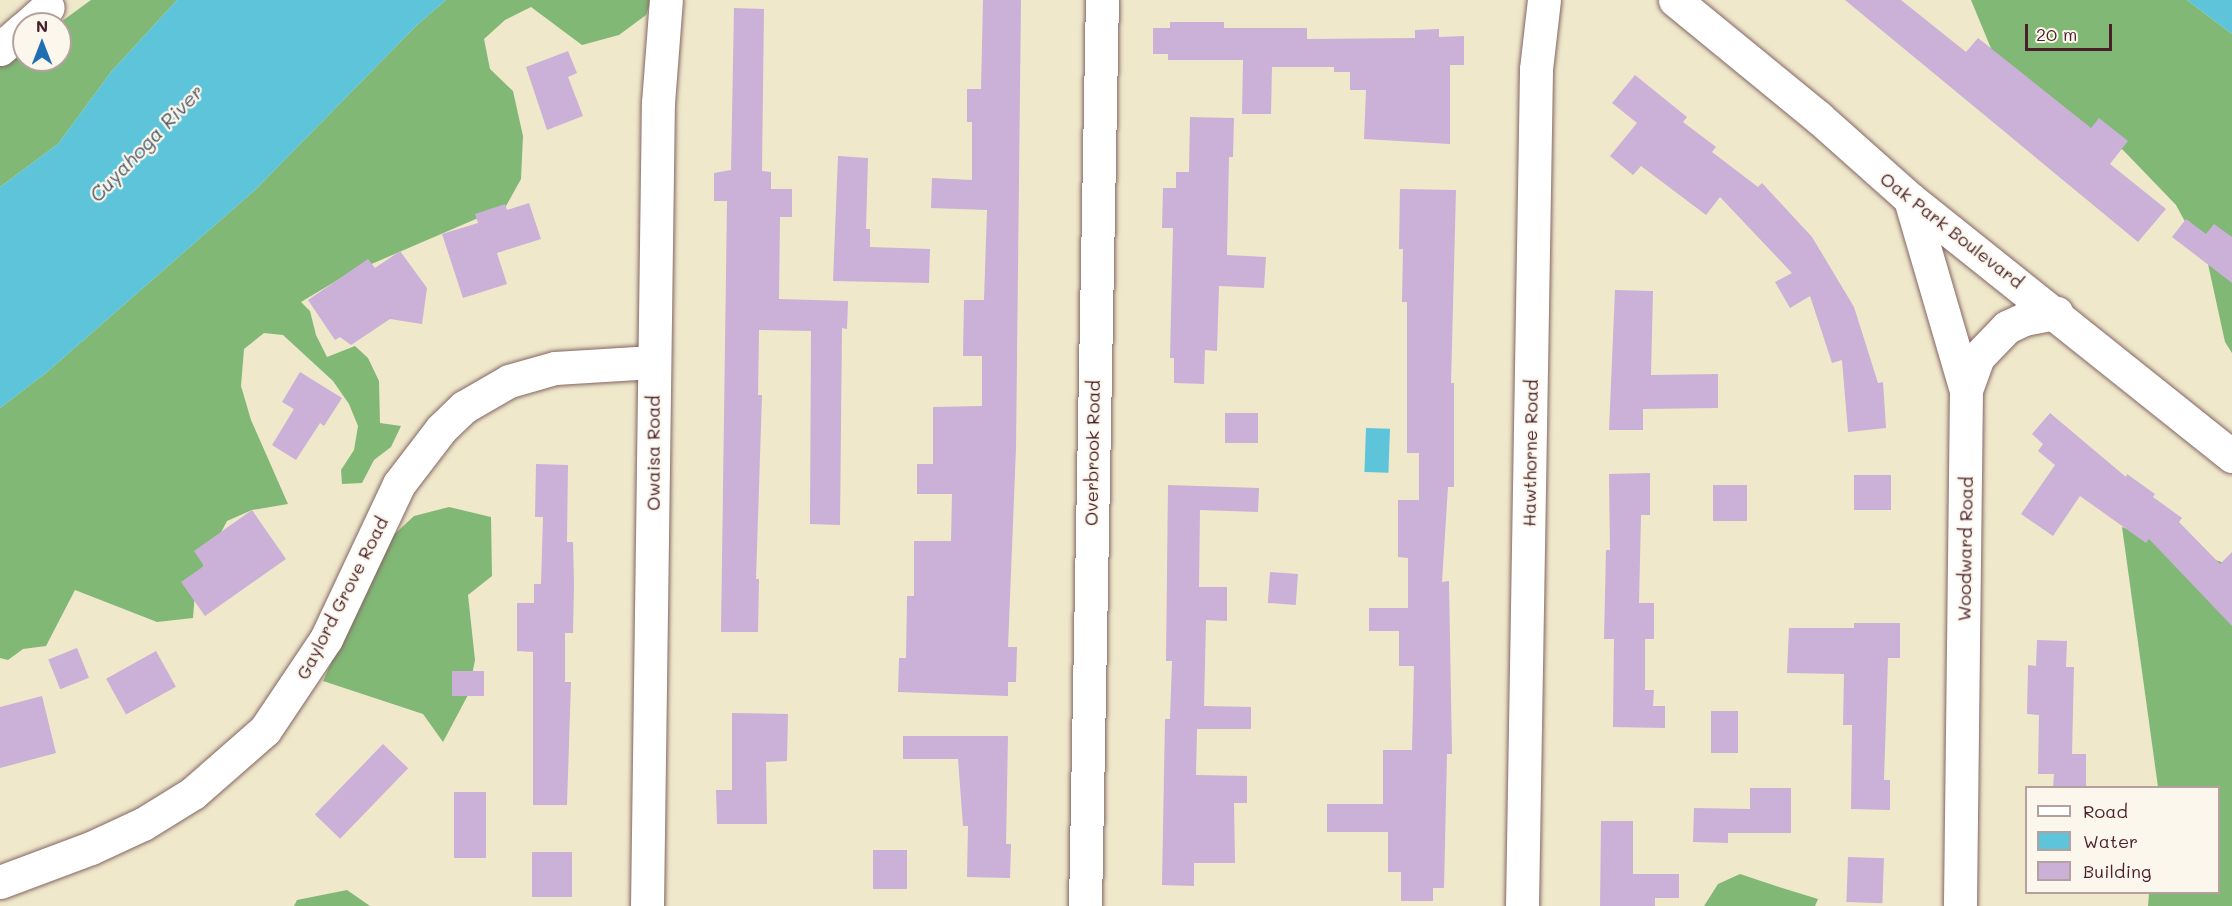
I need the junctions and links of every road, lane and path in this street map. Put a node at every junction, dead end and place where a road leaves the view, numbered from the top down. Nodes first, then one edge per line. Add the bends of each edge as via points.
1 (666, 0) edge
2 (1102, 0) edge
3 (1544, 0) edge
4 (1675, 0) edge
5 (12, 39) edge
6 (0, 49) edge
7 (1910, 199) junction
8 (2056, 313) junction
9 (653, 362) junction
10 (1966, 390) junction
11 (2232, 456) edge
12 (0, 882) edge
13 (647, 906) edge
14 (1085, 906) edge
15 (1522, 906) edge
16 (1960, 906) edge

1 - 9 street, Owaisa Road via 658,103
2 - 14 street, Overbrook Road
3 - 15 street, Hawthorne Road via 1536,69
4 - 7 street, Oak Park Boulevard via 1818,117
5 - 6 street
7 - 8 street, Oak Park Boulevard
7 - 10 street, Woodward Road
8 - 10 street via 2024,319 2007,327 1978,357
8 - 11 street, Oak Park Boulevard
9 - 12 street, Gaylord Grove Road via 555,368 509,381 464,407 435,435 399,484 326,639 265,730 193,793 143,824
9 - 13 street, Owaisa Road
10 - 16 street, Woodward Road

